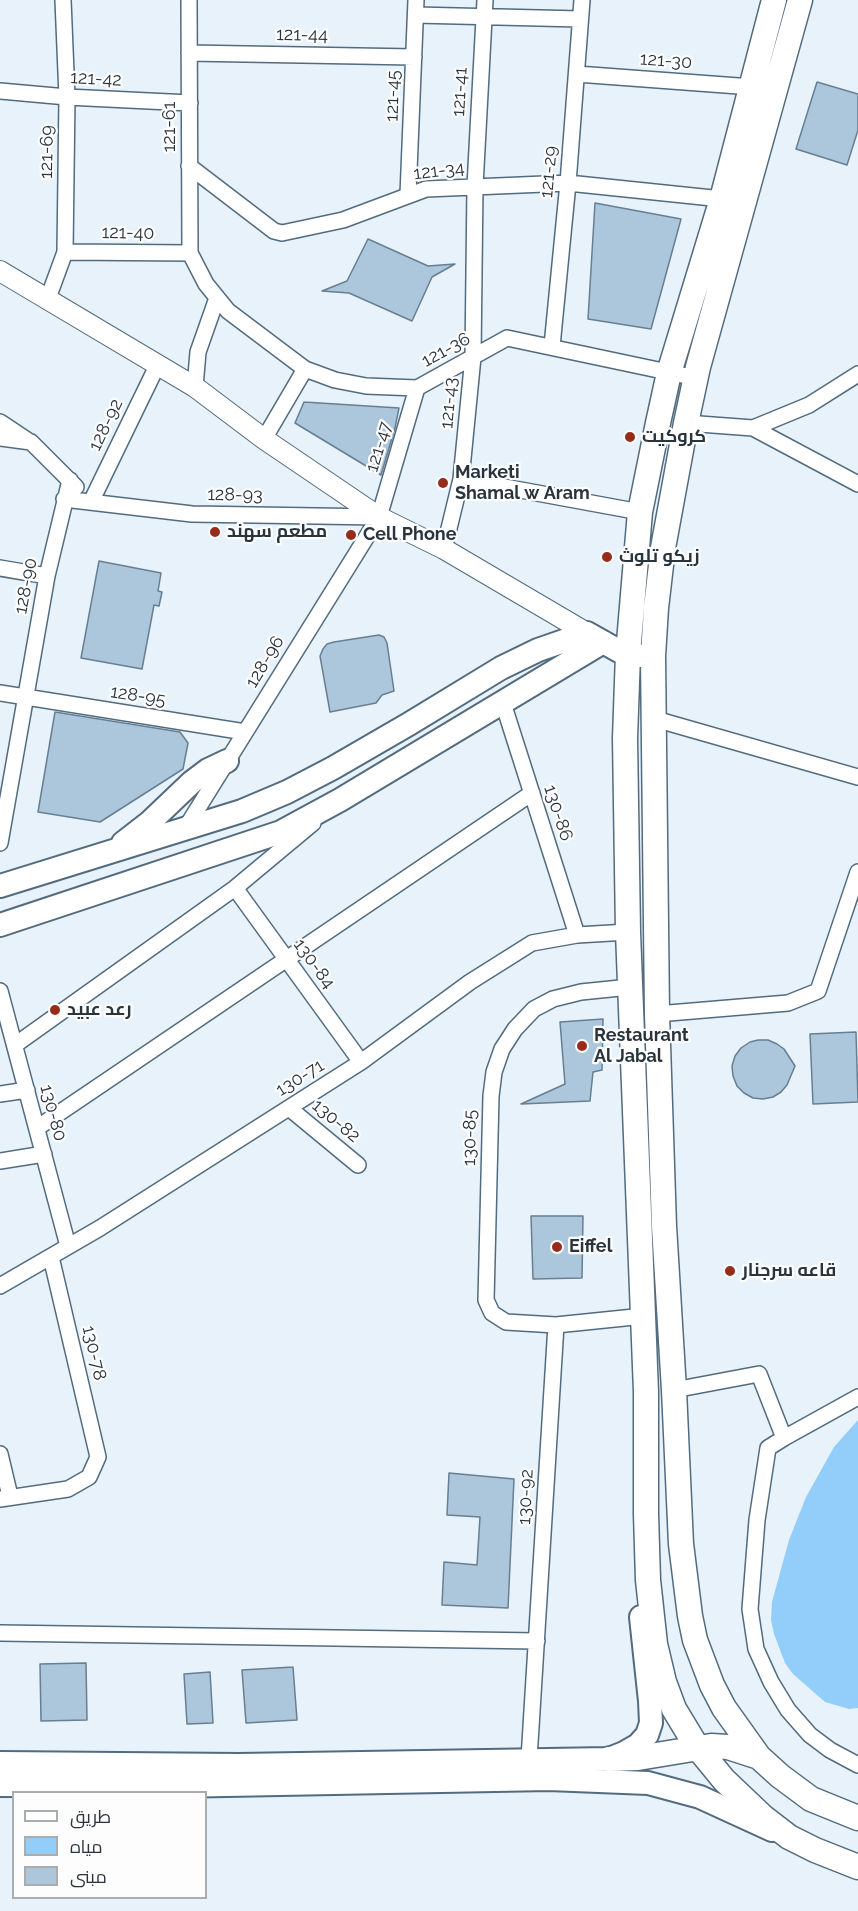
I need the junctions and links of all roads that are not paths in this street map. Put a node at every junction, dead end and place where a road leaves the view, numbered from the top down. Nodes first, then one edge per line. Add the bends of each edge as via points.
1 (63, 0) edge
2 (189, 0) edge
3 (485, 0) edge
4 (582, 0) edge
5 (774, 0) edge
6 (800, 0) edge
7 (416, 8) edge
8 (484, 16) junction
9 (580, 19) junction
10 (189, 53) junction
11 (414, 57) junction
12 (577, 74) junction
13 (752, 87) junction
14 (0, 91) edge
15 (67, 97) junction
16 (190, 103) junction
17 (189, 166) junction
18 (568, 183) junction
19 (475, 186) junction
20 (408, 195) junction
21 (722, 199) junction
22 (65, 252) junction
23 (189, 253) junction
24 (0, 271) edge
25 (217, 298) junction
26 (47, 301) junction
27 (552, 346) junction
28 (472, 357) junction
29 (157, 366) junction
30 (305, 369) junction
31 (669, 373) junction
32 (858, 374) edge
33 (696, 378) junction
34 (195, 387) junction
35 (417, 388) junction
36 (0, 422) edge
37 (686, 423) junction
38 (753, 428) junction
39 (0, 438) edge
40 (264, 439) junction
41 (31, 442) junction
42 (461, 479) junction
43 (70, 480) junction
44 (858, 484) edge
45 (64, 499) junction
46 (91, 502) junction
47 (640, 512) junction
48 (379, 517) junction
49 (444, 549) junction
50 (0, 568) edge
51 (47, 576) junction
52 (595, 638) junction
53 (628, 654) junction
54 (653, 656) junction
55 (0, 693) edge
56 (25, 698) junction
57 (502, 703) junction
58 (655, 719) junction
59 (409, 724) junction
60 (245, 732) junction
61 (425, 749) junction
62 (227, 761) junction
63 (858, 777) edge
64 (4, 792) edge
65 (532, 794) junction
66 (340, 800) junction
67 (185, 829) junction
68 (0, 843) edge
69 (109, 852) junction
70 (191, 861) junction
71 (858, 872) edge
72 (0, 886) edge
73 (235, 888) junction
74 (0, 924) edge
75 (628, 932) junction
76 (577, 935) junction
77 (286, 958) junction
78 (630, 987) junction
79 (0, 991) edge
80 (657, 1014) junction
81 (15, 1045) junction
82 (361, 1062) junction
83 (27, 1090) junction
84 (0, 1094) edge
85 (289, 1108) junction
86 (37, 1128) junction
87 (44, 1154) junction
88 (0, 1161) edge
89 (358, 1165) dead end
90 (69, 1246) junction
91 (51, 1257) junction
92 (0, 1286) edge
93 (644, 1316) junction
94 (556, 1325) junction
95 (674, 1390) junction
96 (858, 1397) edge
97 (784, 1438) junction
98 (0, 1454) edge
99 (5, 1498) edge
100 (646, 1514) junction
101 (0, 1633) edge
102 (537, 1641) junction
103 (697, 1747) junction
104 (759, 1757) junction
105 (529, 1759) junction
106 (609, 1759) junction
107 (0, 1763) edge
108 (858, 1765) edge
109 (0, 1785) edge
110 (858, 1818) edge
111 (789, 1837) junction
112 (858, 1867) edge

1 - 15 street, 121-69
2 - 10 street, 121-61
3 - 8 street, 121-41
4 - 9 street, 121-29
5 - 13 main road
6 - 33 main road
7 - 8 street
7 - 11 street, 121-45
8 - 9 street
8 - 19 street, 121-41
9 - 12 street, 121-29
10 - 11 street, 121-44
10 - 16 street, 121-61
11 - 20 street, 121-45
12 - 13 street, 121-30
12 - 18 street, 121-29
13 - 21 main road
14 - 15 street, 121-42
15 - 16 street, 121-42
15 - 22 street, 121-69
16 - 17 street, 121-61
17 - 20 street, 121-34 via 274,231 282,233 343,220
17 - 23 street, 121-61
18 - 19 street, 121-34
18 - 21 street, 121-34
18 - 27 street, 121-29
19 - 20 street, 121-34 via 426,189
19 - 28 street, 121-43
21 - 31 main road
22 - 23 street, 121-40
22 - 26 street, 121-69
23 - 25 street, 121-36
24 - 26 street
25 - 30 street, 121-36 via 228,311
25 - 34 street via 198,352
26 - 29 street
27 - 28 street, 121-36 via 507,338
27 - 31 street, 121-36
28 - 35 street, 121-36
28 - 42 street, 121-43
29 - 34 street
29 - 46 street, 128-92
30 - 35 street, 121-36 via 366,386
30 - 40 street
31 - 33 street, 121-36
31 - 47 main road
32 - 38 street via 809,405
33 - 37 main road
34 - 40 street
35 - 48 street, 121-47
36 - 41 street
37 - 38 street
37 - 54 main road via 663,548
38 - 44 street
39 - 41 street
40 - 48 street
41 - 43 street
42 - 47 street
42 - 49 street, 121-43
43 - 45 street, 128-90
43 - 46 street
45 - 46 street, 128-93
45 - 51 street, 128-90
46 - 48 street, 128-93 via 192,514
47 - 53 main road
48 - 49 street
48 - 60 street, 128-96
49 - 52 street
50 - 51 street
51 - 56 street, 128-90
52 - 53 main road
52 - 57 main road
52 - 59 main road via 521,658
53 - 54 main road
53 - 75 main road
54 - 58 main road
55 - 56 street, 128-95
56 - 60 street, 128-95
56 - 64 street, 128-90
57 - 61 main road
57 - 65 street, 130-86
58 - 63 street
58 - 80 main road
59 - 61 main road
59 - 67 main road via 287,792
60 - 62 street, 128-96
61 - 66 main road
62 - 67 street, 128-96
62 - 69 main road via 192,782 137,833
64 - 68 street, 128-90
65 - 76 street, 130-86
65 - 77 street
66 - 70 main road via 281,832
66 - 73 street
67 - 69 main road
67 - 70 main road
69 - 72 main road
70 - 74 main road
71 - 80 street via 818,991 789,1003
73 - 77 street, 130-84
73 - 81 street
75 - 76 street, 130-71
75 - 78 main road
76 - 82 street, 130-71 via 532,943 470,982
77 - 82 street, 130-84
77 - 86 street
78 - 93 main road
78 - 94 street, 130-85 via 581,992 534,1009 502,1049 494,1072 486,1300 492,1313 506,1322
79 - 81 street, 130-80
80 - 95 main road
81 - 83 street, 130-80
82 - 85 street, 130-71
83 - 84 street
83 - 86 street, 130-80
85 - 89 street, 130-82
85 - 90 street, 130-71
86 - 87 street, 130-80
87 - 88 street
87 - 90 street, 130-80
90 - 91 street, 130-71
91 - 92 street, 130-71
91 - 99 street, 130-78 via 98,1457 89,1477 68,1489
93 - 94 street
93 - 100 main road
94 - 102 street, 130-92
95 - 97 street via 759,1374
95 - 104 main road via 681,1544 695,1640 724,1708
96 - 97 street
97 - 108 street via 768,1448 757,1520 750,1609 756,1648 788,1710 810,1735
98 - 99 street
100 - 103 main road via 655,1644 669,1695
100 - 106 main road via 639,1588 651,1723 638,1745
101 - 102 street
102 - 105 street, 130-92
103 - 104 main road via 728,1747
103 - 106 main road
103 - 111 main road via 731,1787
104 - 110 main road via 811,1799
105 - 106 main road
105 - 107 main road via 239,1765
109 - 111 main road via 549,1779 648,1784 700,1797
111 - 112 main road

